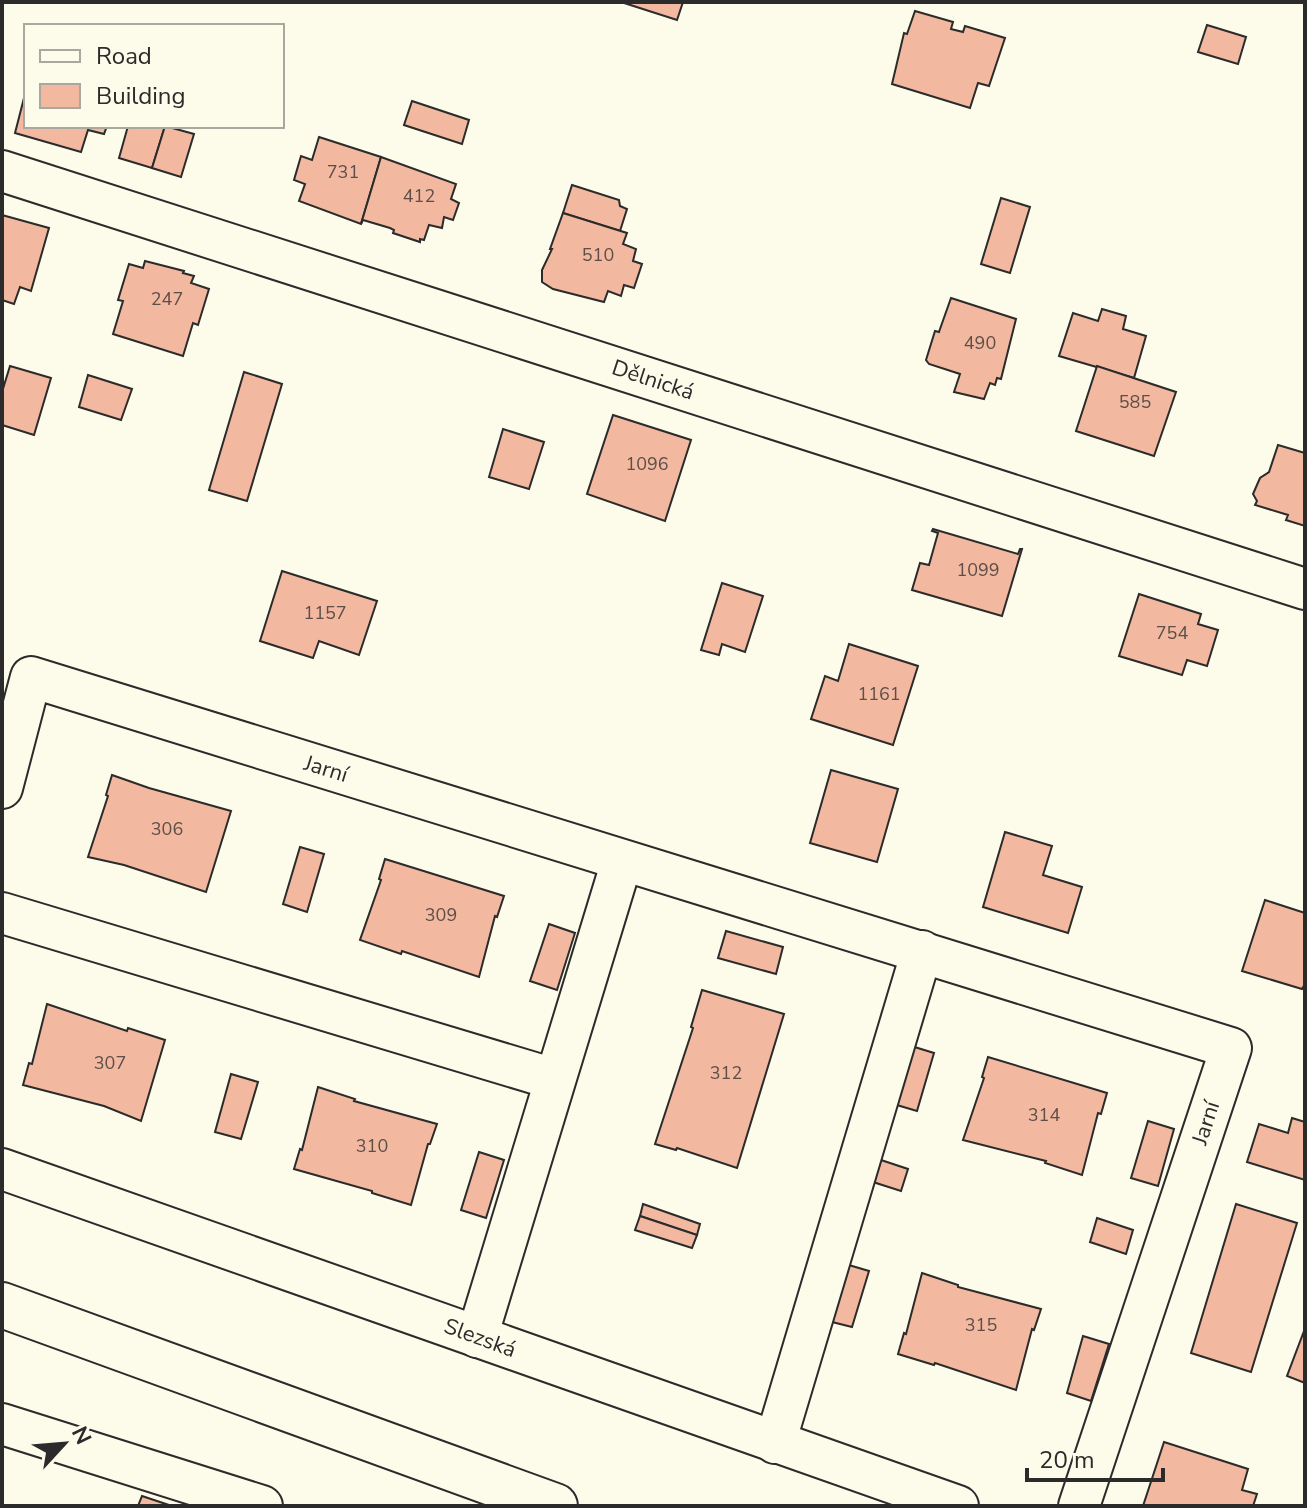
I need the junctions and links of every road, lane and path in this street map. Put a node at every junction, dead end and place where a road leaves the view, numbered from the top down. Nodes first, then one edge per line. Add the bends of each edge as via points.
1 (2, 171) edge
2 (1305, 589) edge
3 (2, 788) edge
4 (622, 861) junction
5 (2, 913) edge
6 (922, 951) junction
7 (554, 1079) junction
8 (2, 1169) edge
9 (2, 1305) edge
10 (477, 1337) junction
11 (2, 1424) edge
12 (775, 1443) junction
13 (262, 1506) edge
14 (555, 1506) edge
15 (958, 1506) edge
16 (1079, 1506) edge

1 - 2 street, Dělnická
3 - 4 street, Jarní via 31,677
4 - 6 street, Jarní
4 - 7 street
5 - 7 street
6 - 12 street
6 - 16 street, Jarní via 1231,1048
7 - 10 street
8 - 10 street, Slezská
9 - 14 street
10 - 12 street, Slezská
11 - 13 street
12 - 15 street, Slezská

